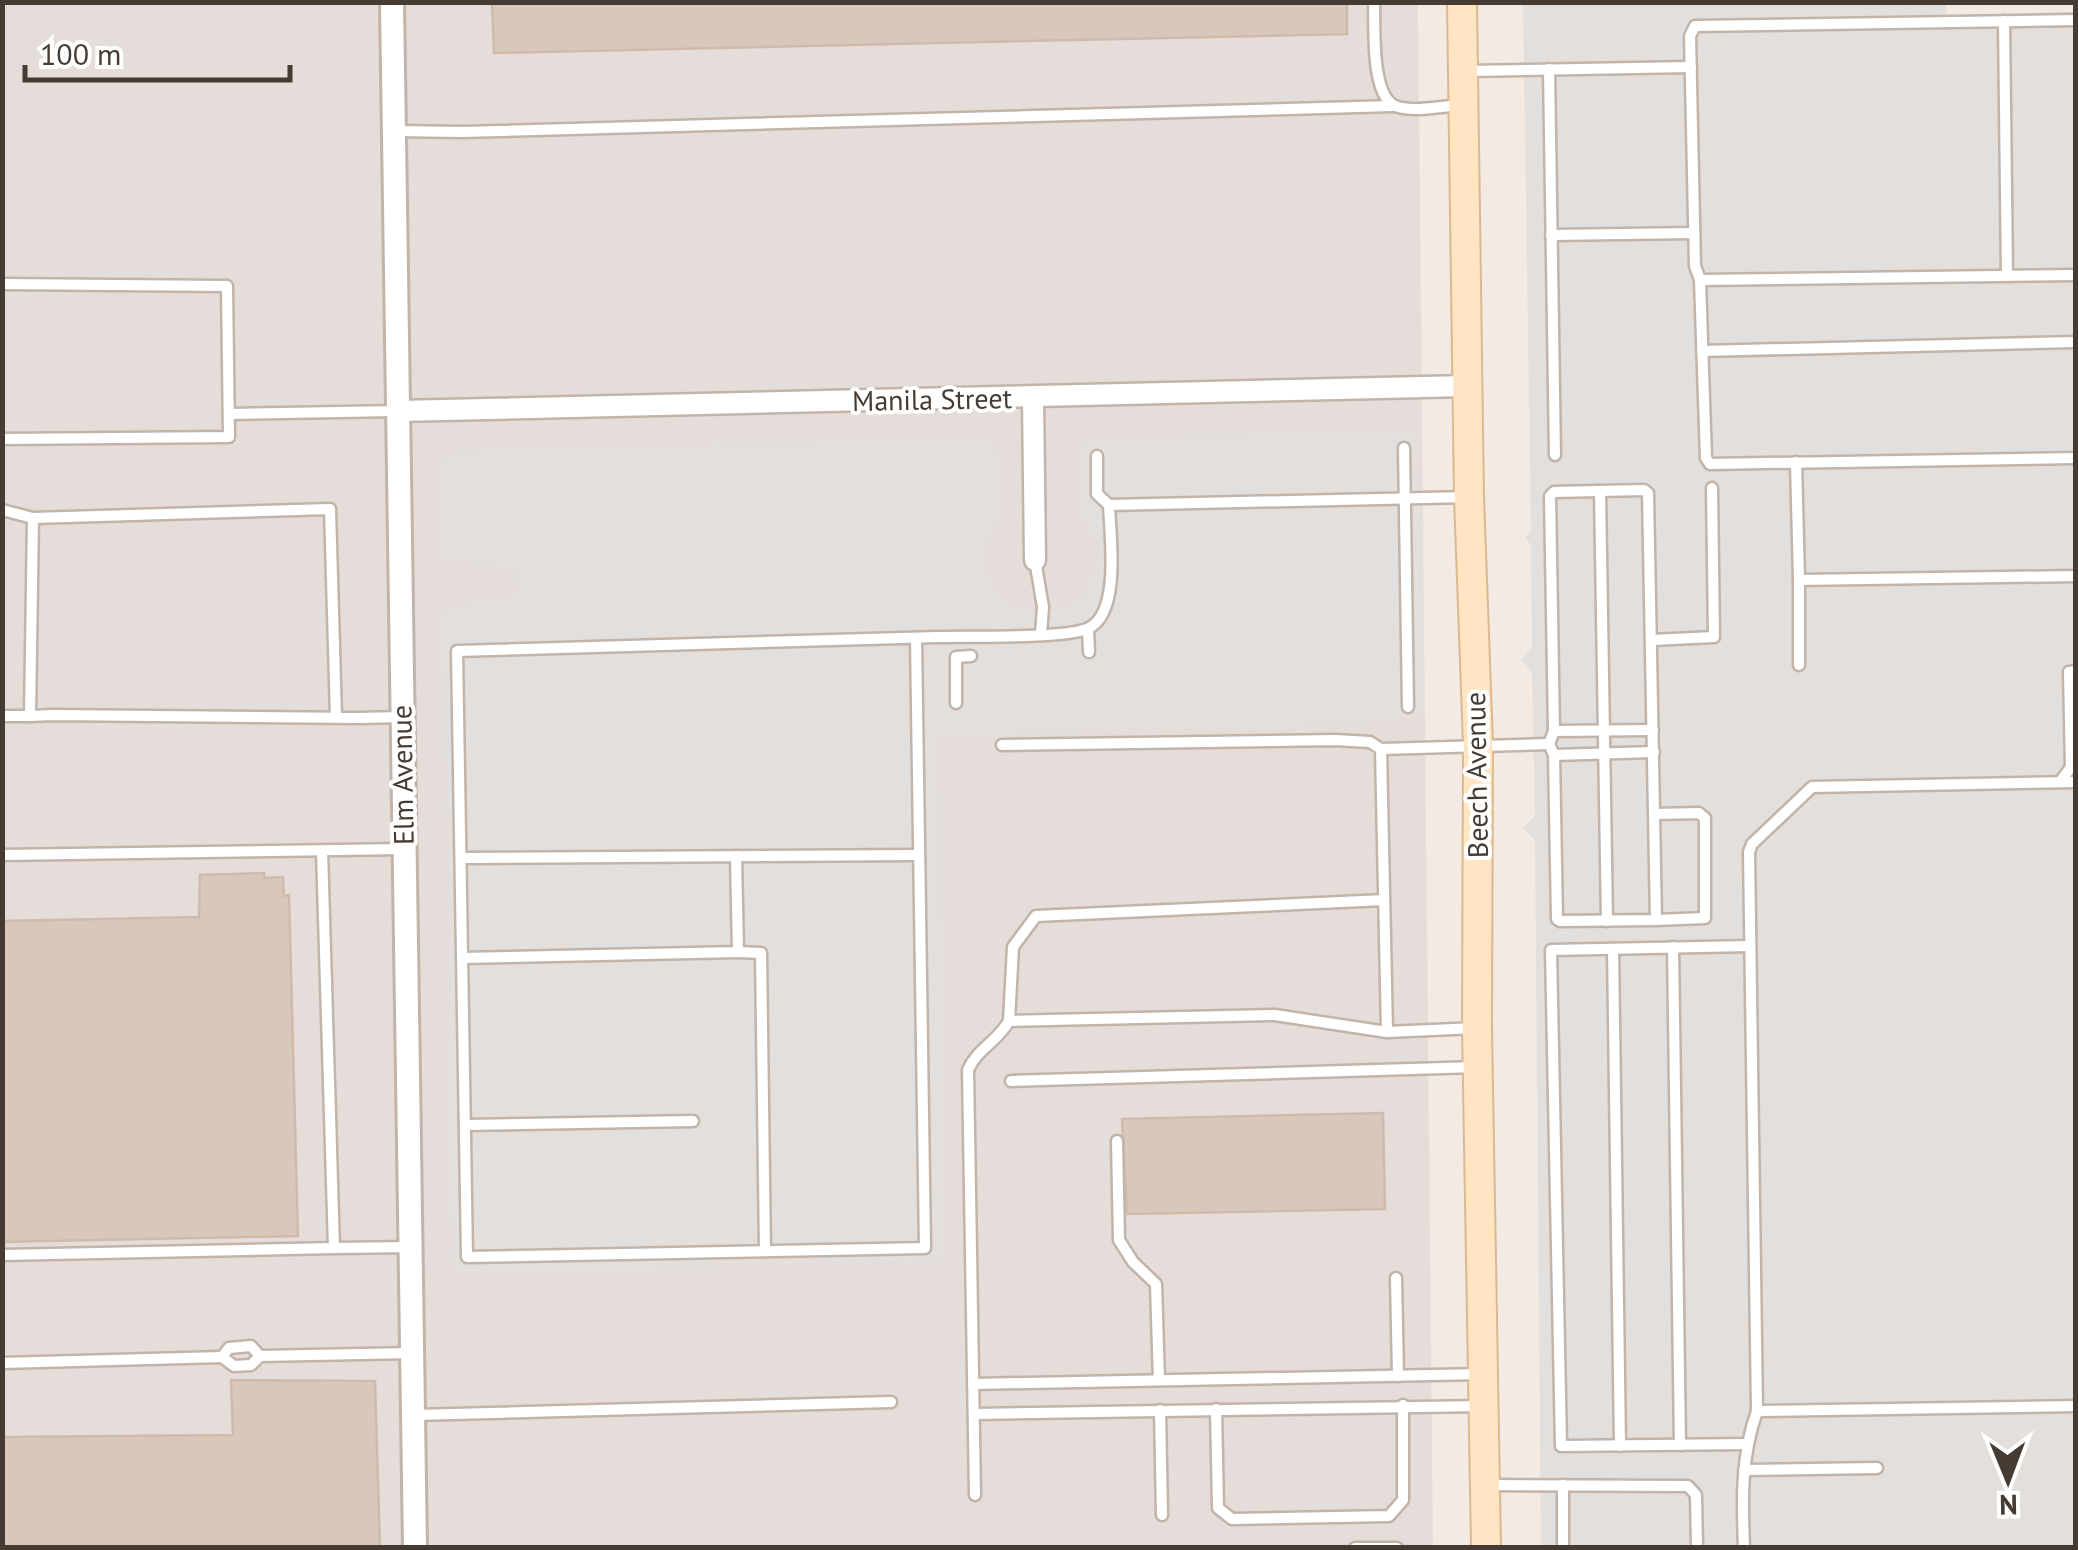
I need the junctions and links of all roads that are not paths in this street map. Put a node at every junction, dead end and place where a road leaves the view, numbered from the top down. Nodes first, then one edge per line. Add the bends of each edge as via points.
1 (392, 2) edge
2 (1374, 2) edge
3 (1462, 2) edge
4 (2076, 20) edge
5 (2004, 22) junction
6 (1692, 67) junction
7 (1549, 69) junction
8 (1463, 71) junction
9 (1464, 105) junction
10 (1393, 106) junction
11 (394, 131) junction
12 (1694, 233) junction
13 (1551, 236) junction
14 (2076, 274) edge
15 (2007, 276) junction
16 (1700, 280) junction
17 (2, 284) edge
18 (2076, 342) edge
19 (1702, 351) junction
20 (1467, 386) junction
21 (1032, 397) junction
22 (398, 411) junction
23 (230, 414) junction
24 (2, 440) edge
25 (1404, 448) dead end
26 (1555, 455) dead end
27 (1097, 456) dead end
28 (2076, 458) edge
29 (1796, 462) junction
30 (1712, 488) dead end
31 (1600, 491) junction
32 (1469, 497) junction
33 (1404, 498) junction
34 (1110, 506) junction
35 (2, 510) edge
36 (33, 518) junction
37 (1035, 560) joint
38 (2076, 576) edge
39 (1798, 580) junction
40 (1088, 629) junction
41 (1041, 634) junction
42 (916, 638) junction
43 (1652, 640) junction
44 (1089, 652) dead end
45 (971, 656) dead end
46 (1799, 666) dead end
47 (2076, 672) edge
48 (956, 703) dead end
49 (1408, 707) dead end
50 (2, 716) edge
51 (30, 716) junction
52 (402, 716) junction
53 (336, 717) junction
54 (1604, 730) junction
55 (1653, 730) junction
56 (1554, 731) junction
57 (1478, 744) junction
58 (1002, 745) dead end
59 (1381, 749) junction
60 (1552, 749) junction
61 (1654, 752) junction
62 (1604, 753) junction
63 (2060, 782) junction
64 (2076, 782) edge
65 (1655, 814) junction
66 (403, 849) junction
67 (322, 850) junction
68 (918, 854) junction
69 (2, 855) edge
70 (736, 856) junction
71 (460, 858) junction
72 (1384, 900) junction
73 (1607, 920) junction
74 (1656, 920) junction
75 (1750, 946) junction
76 (1672, 947) junction
77 (1614, 949) junction
78 (738, 952) junction
79 (462, 958) junction
80 (1009, 1022) junction
81 (1477, 1028) junction
82 (1387, 1032) junction
83 (1478, 1067) junction
84 (1010, 1081) dead end
85 (693, 1121) dead end
86 (465, 1125) junction
87 (1117, 1141) dead end
88 (412, 1247) junction
89 (334, 1248) junction
90 (765, 1251) junction
91 (2, 1255) edge
92 (1396, 1278) dead end
93 (412, 1353) junction
94 (260, 1356) junction
95 (222, 1357) junction
96 (2, 1363) edge
97 (1483, 1374) junction
98 (1398, 1376) junction
99 (1159, 1380) junction
100 (973, 1384) junction
101 (891, 1402) dead end
102 (1403, 1406) junction
103 (1484, 1406) junction
104 (2076, 1406) edge
105 (1216, 1409) junction
106 (1160, 1410) junction
107 (1757, 1411) junction
108 (974, 1414) junction
109 (414, 1415) junction
110 (1747, 1444) junction
111 (1680, 1445) junction
112 (1620, 1446) junction
113 (1877, 1468) dead end
114 (1744, 1470) junction
115 (1485, 1485) junction
116 (1562, 1486) junction
117 (974, 1495) dead end
118 (1162, 1515) dead end
119 (1373, 1547) edge
120 (415, 1548) edge
121 (1354, 1548) edge
122 (1397, 1548) edge
123 (1486, 1548) edge
124 (1564, 1548) edge
125 (1698, 1548) edge
126 (1744, 1548) edge

1 - 11 street, Elm Avenue
2 - 10 lane via 1378,84
3 - 8 main road, Beech Avenue
4 - 5 lane
5 - 6 lane via 1695,26
5 - 15 lane
6 - 7 lane
6 - 12 lane
7 - 8 lane
7 - 13 lane
8 - 9 main road, Beech Avenue
9 - 10 lane
9 - 20 main road, Beech Avenue
10 - 11 lane
11 - 22 street, Elm Avenue
12 - 13 lane
12 - 16 lane
13 - 26 lane
14 - 15 lane
15 - 16 lane
16 - 19 lane
17 - 23 lane via 227,286
18 - 19 lane
19 - 29 lane via 1707,462
20 - 21 street, Manila Street
20 - 32 main road, Beech Avenue
21 - 22 street, Manila Street
21 - 37 street
22 - 23 lane
22 - 52 street, Elm Avenue
23 - 24 lane via 230,438
25 - 33 lane
27 - 34 lane via 1097,494
28 - 29 lane
29 - 39 lane
30 - 43 lane via 1714,637
31 - 43 lane via 1648,493
31 - 54 lane
31 - 56 lane via 1550,496
32 - 33 lane
32 - 57 main road, Beech Avenue
33 - 34 lane
33 - 49 lane
34 - 40 lane via 1112,589
35 - 36 lane
36 - 51 lane
36 - 53 lane via 330,509
37 - 41 lane
38 - 39 lane
39 - 46 lane
40 - 41 lane
40 - 44 lane
41 - 42 lane
42 - 68 lane
42 - 71 lane via 457,651
43 - 55 lane
45 - 48 lane via 956,657
47 - 63 lane via 2069,672 2070,767
50 - 51 lane
51 - 53 lane
52 - 53 lane
52 - 66 street, Elm Avenue
54 - 55 lane
54 - 56 lane
54 - 62 lane
55 - 61 lane
56 - 60 lane
57 - 59 lane
57 - 60 lane
57 - 81 main road, Beech Avenue
58 - 59 lane via 1334,740
59 - 72 lane
60 - 62 lane
60 - 73 lane via 1558,920
61 - 62 lane
61 - 65 lane
62 - 73 lane
63 - 64 lane
63 - 75 lane via 1806,790 1749,852
65 - 74 lane
65 - 74 lane via 1706,818 1707,915
66 - 67 lane
66 - 88 street, Elm Avenue
67 - 69 lane
67 - 89 lane
68 - 70 lane
68 - 90 lane via 925,1248
70 - 71 lane
70 - 78 lane
71 - 79 lane
72 - 80 lane via 1036,916 1013,947
72 - 82 lane
73 - 74 lane
75 - 76 lane
75 - 107 lane
76 - 77 lane
76 - 111 lane
77 - 112 lane
77 - 112 lane via 1550,950 1560,1446
78 - 79 lane
78 - 90 lane via 761,953
79 - 86 lane
80 - 82 lane via 1275,1015
80 - 100 lane via 968,1070
81 - 82 lane
81 - 83 main road, Beech Avenue
83 - 84 lane
83 - 97 main road, Beech Avenue
85 - 86 lane
86 - 90 lane via 468,1258
87 - 99 lane via 1119,1240 1156,1284
88 - 89 lane
88 - 93 street, Elm Avenue
89 - 91 lane
92 - 98 lane
93 - 94 lane
93 - 109 street, Elm Avenue
94 - 95 lane via 234,1366
94 - 95 lane via 252,1346 229,1348
95 - 96 lane
97 - 98 lane
97 - 103 main road, Beech Avenue
98 - 99 lane
99 - 100 lane
100 - 108 lane
101 - 109 lane
102 - 103 lane
102 - 105 lane
102 - 105 lane via 1402,1500 1389,1516 1232,1519 1218,1508
103 - 115 main road, Beech Avenue
104 - 107 lane
105 - 106 lane
106 - 108 lane
106 - 118 lane
107 - 110 lane
108 - 117 lane
109 - 120 street, Elm Avenue
110 - 111 lane
110 - 114 lane
111 - 112 lane
113 - 114 lane
114 - 126 lane
115 - 116 lane
115 - 123 main road, Beech Avenue
116 - 124 lane
116 - 125 lane via 1688,1486 1696,1496
119 - 121 lane
119 - 122 lane

